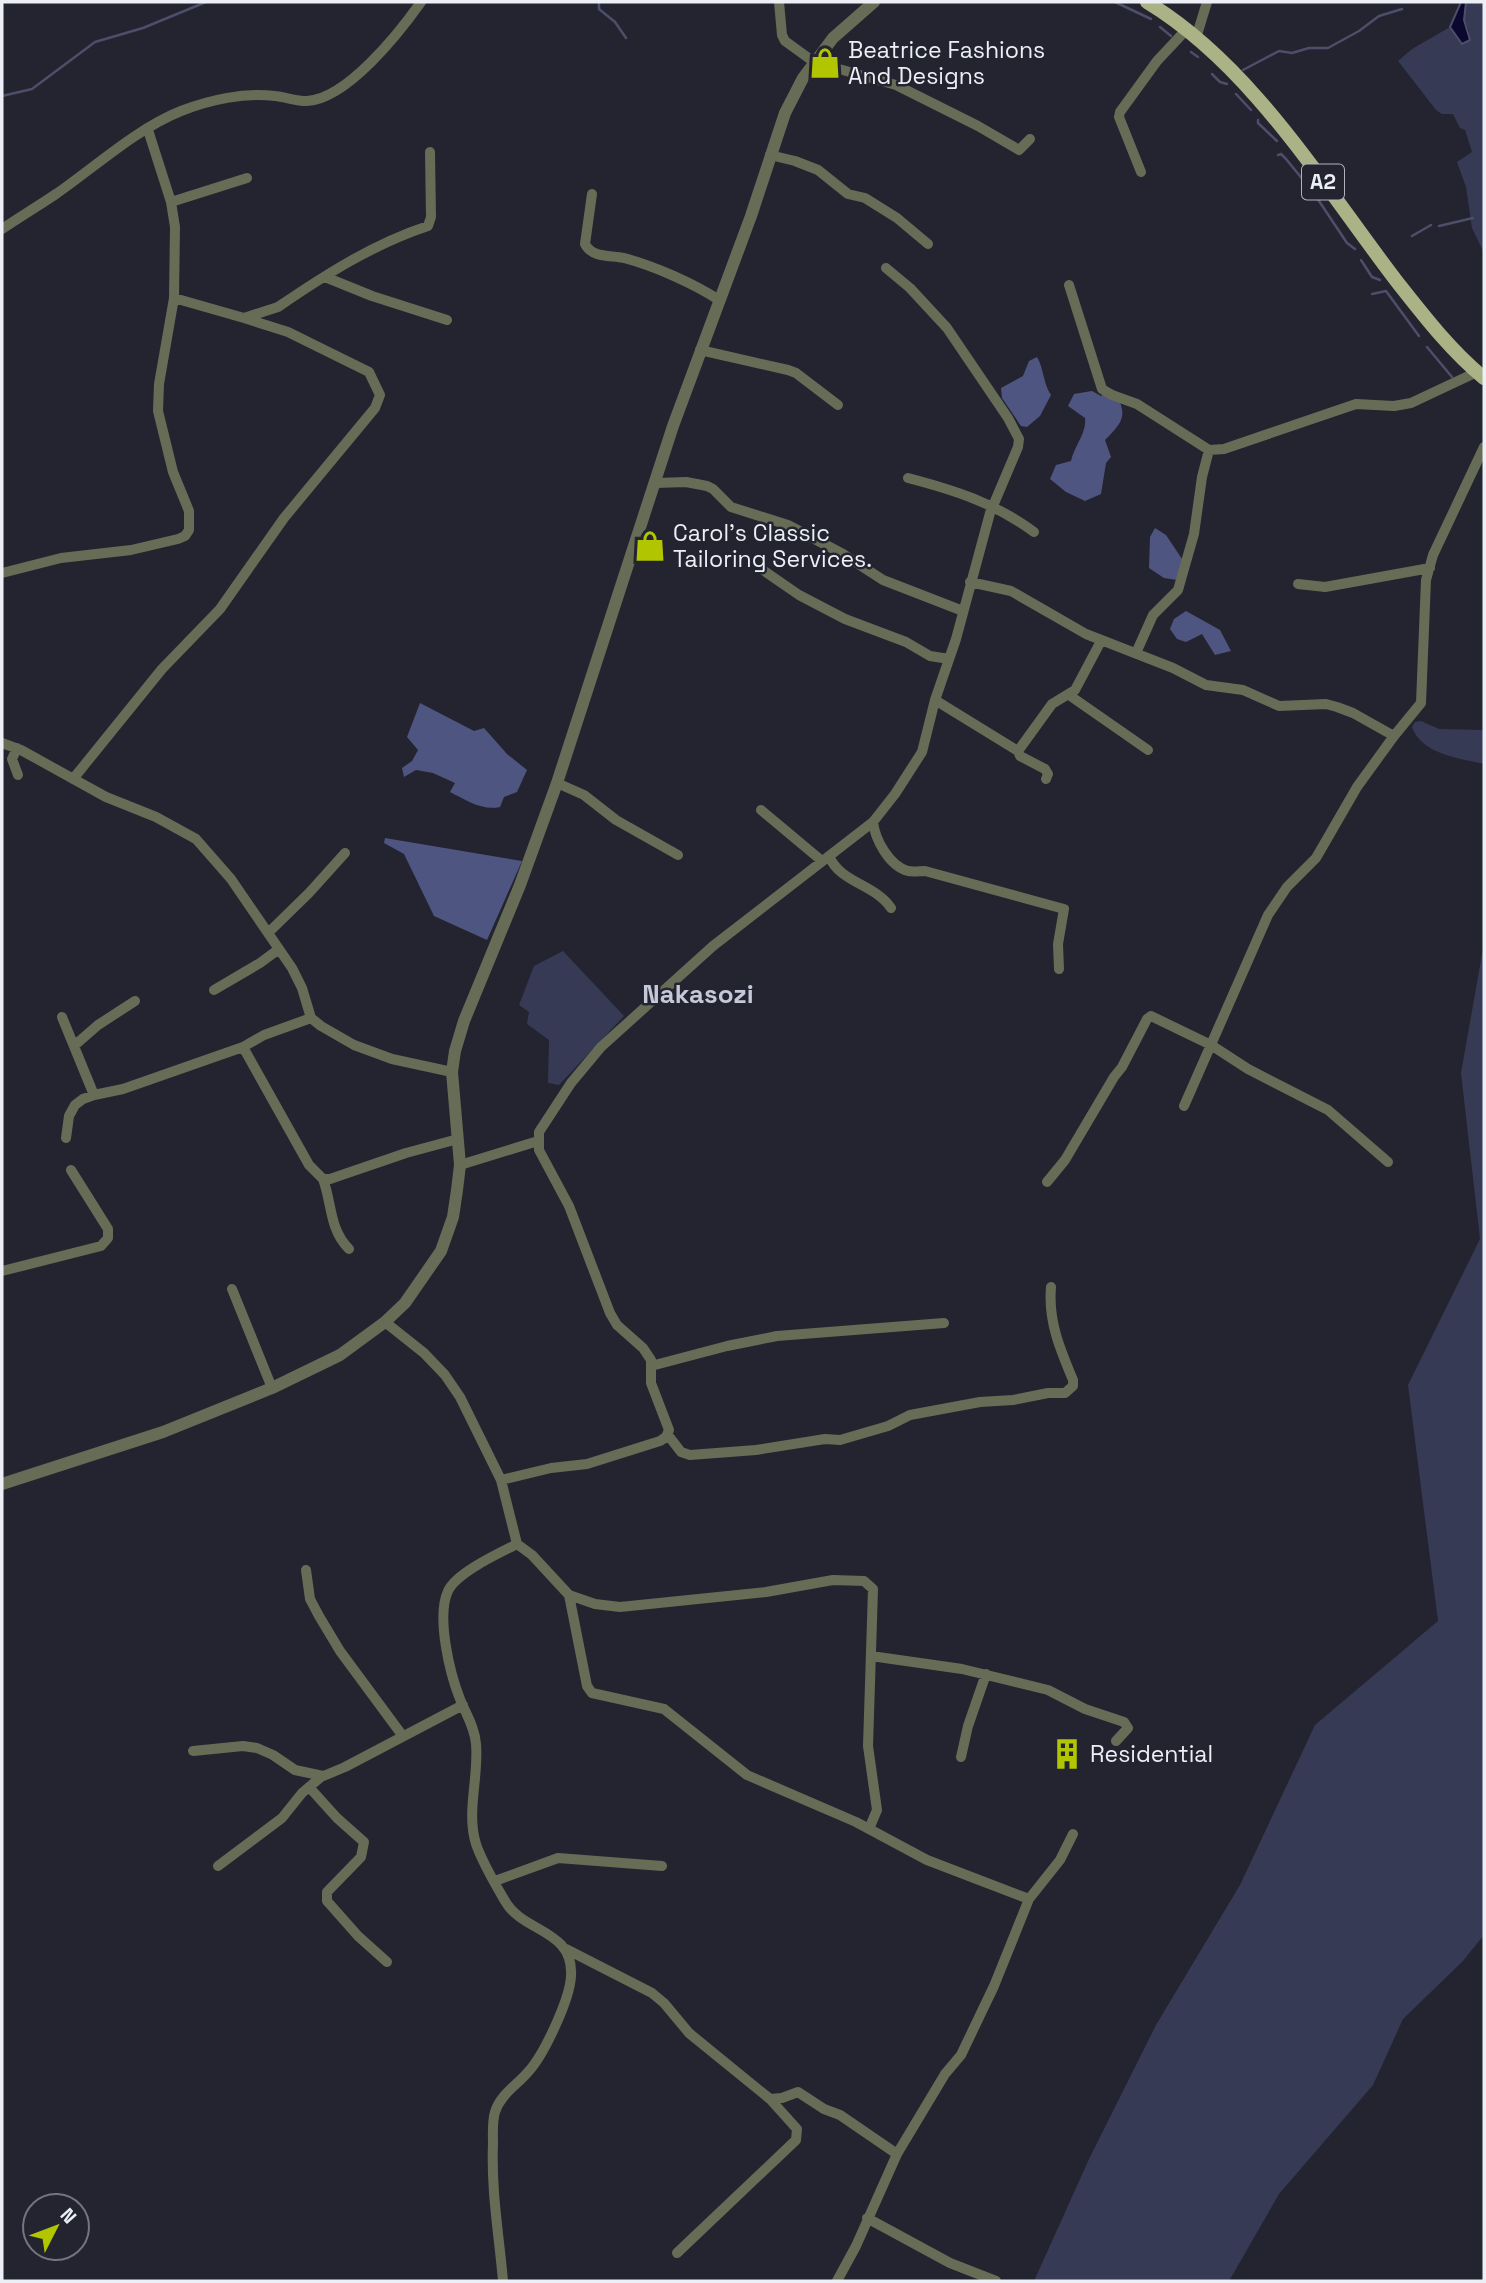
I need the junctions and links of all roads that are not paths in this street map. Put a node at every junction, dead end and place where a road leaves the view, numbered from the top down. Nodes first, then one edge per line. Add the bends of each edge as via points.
1 (421, 2) edge
2 (779, 2) edge
3 (874, 2) edge
4 (1147, 2) edge
5 (1207, 2) edge
6 (1191, 34) junction
7 (814, 62) junction
8 (148, 130) junction
9 (1030, 139) dead end
10 (430, 152) dead end
11 (770, 155) junction
12 (1141, 172) dead end
13 (247, 178) dead end
14 (592, 194) dead end
15 (171, 202) junction
16 (2, 229) edge
17 (928, 244) dead end
18 (886, 268) dead end
19 (325, 277) junction
20 (1069, 285) dead end
21 (174, 298) junction
22 (719, 300) junction
23 (244, 318) junction
24 (447, 320) dead end
25 (700, 350) junction
26 (1480, 375) edge
27 (838, 405) dead end
28 (1484, 447) edge
29 (1209, 450) junction
30 (908, 478) dead end
31 (656, 482) junction
32 (992, 506) junction
33 (1034, 532) dead end
34 (760, 568) dead end
35 (1430, 568) junction
36 (2, 573) edge
37 (970, 582) junction
38 (1298, 584) dead end
39 (963, 611) junction
40 (1101, 641) junction
41 (1136, 653) junction
42 (949, 659) junction
43 (1069, 695) junction
44 (935, 700) junction
45 (1394, 736) junction
46 (2, 743) edge
47 (17, 748) junction
48 (1148, 750) dead end
49 (1018, 751) junction
50 (18, 775) dead end
51 (73, 779) junction
52 (1046, 779) dead end
53 (557, 783) junction
54 (761, 810) dead end
55 (873, 822) junction
56 (345, 853) dead end
57 (678, 855) dead end
58 (825, 859) junction
59 (891, 908) dead end
60 (268, 933) junction
61 (279, 949) junction
62 (1059, 969) dead end
63 (214, 990) dead end
64 (135, 1001) dead end
65 (62, 1017) dead end
66 (311, 1018) junction
67 (75, 1045) junction
68 (1211, 1045) junction
69 (243, 1047) junction
70 (452, 1072) junction
71 (94, 1094) junction
72 (1184, 1106) dead end
73 (66, 1138) dead end
74 (458, 1139) junction
75 (538, 1141) junction
76 (1388, 1161) dead end
77 (460, 1165) junction
78 (71, 1170) dead end
79 (323, 1178) junction
80 (1047, 1182) dead end
81 (349, 1249) dead end
82 (2, 1271) edge
83 (1051, 1286) dead end
84 (232, 1289) dead end
85 (385, 1322) junction
86 (943, 1323) dead end
87 (651, 1366) junction
88 (272, 1388) junction
89 (668, 1435) junction
90 (501, 1480) junction
91 (2, 1484) edge
92 (517, 1544) junction
93 (306, 1570) dead end
94 (569, 1595) junction
95 (871, 1656) junction
96 (986, 1674) junction
97 (463, 1705) junction
98 (402, 1735) junction
99 (1116, 1741) dead end
100 (193, 1751) dead end
101 (961, 1757) dead end
102 (323, 1776) junction
103 (309, 1787) junction
104 (869, 1829) junction
105 (1073, 1834) dead end
106 (218, 1866) dead end
107 (662, 1866) dead end
108 (495, 1881) junction
109 (1028, 1899) junction
110 (566, 1949) junction
111 (387, 1962) dead end
112 (770, 2099) junction
113 (897, 2154) junction
114 (867, 2218) junction
115 (677, 2253) dead end
116 (503, 2281) edge
117 (836, 2281) edge
118 (996, 2281) edge

1 - 8 street via 357,76 327,95 304,101 233,97 180,112
2 - 7 street via 785,41
3 - 7 street via 833,38
4 - 6 main road, A2
5 - 6 street
6 - 12 street via 1157,61 1120,112
6 - 26 main road, A2 via 1262,106 1428,321
7 - 9 street via 896,85 1019,150
7 - 11 street via 785,113
8 - 15 street
8 - 16 street
10 - 19 street via 428,226 389,240
11 - 17 street via 818,170 848,194 865,198 897,218
11 - 22 street
13 - 15 street
14 - 22 street via 585,244 592,253 636,263
15 - 21 street
18 - 32 street via 947,328 1019,439
19 - 23 street via 278,307
19 - 24 street
20 - 29 street via 1102,389 1137,404
21 - 23 street
21 - 36 street via 158,411 173,472 189,511 189,530 184,536 131,550 61,558
22 - 25 street
23 - 51 street via 288,332 369,372 380,395 375,408 284,518 220,609 154,678
25 - 27 street via 789,370
25 - 31 street
26 - 29 street via 1411,403 1385,407 1356,404 1224,449
28 - 35 street
29 - 41 street via 1194,534 1178,590 1153,615
30 - 32 street
31 - 39 street via 707,486 731,507 788,525 883,580
31 - 53 street
32 - 33 street
32 - 37 street
34 - 42 street via 845,619 930,656
35 - 38 street via 1334,586
35 - 45 street via 1420,703
37 - 39 street
37 - 40 street via 1011,591
39 - 42 street
40 - 41 street
40 - 43 street
41 - 45 street via 1206,685 1243,690 1279,706 1337,707
42 - 44 street
43 - 48 street
43 - 49 street via 1052,704
44 - 49 street
44 - 55 street via 922,752
45 - 68 street via 1357,787 1317,858 1271,909
46 - 47 street
47 - 50 street via 12,759
47 - 51 street
49 - 52 street via 1045,769
51 - 60 street via 196,839
53 - 57 street
53 - 70 street via 464,1021
54 - 58 street
55 - 58 street
55 - 62 street via 880,844 906,870 925,871 1064,909
56 - 60 street
58 - 59 street
58 - 75 street via 713,946 601,1047 564,1094
60 - 61 street
61 - 63 street
61 - 66 street via 302,988
64 - 67 street
65 - 67 street
66 - 69 street
66 - 70 street via 354,1045
67 - 71 street
68 - 72 street
68 - 76 street via 1328,1110
68 - 80 street via 1157,1017 1147,1019 1065,1160
69 - 71 street via 123,1089
69 - 79 street via 309,1165
70 - 74 street
71 - 73 street via 75,1105
74 - 77 street
74 - 79 street
75 - 77 street
75 - 87 street via 610,1313 643,1348
77 - 85 street via 453,1217 441,1251 405,1303
78 - 82 street via 108,1229 108,1238 101,1247
79 - 81 street via 331,1221
83 - 89 street via 1051,1319 1073,1380 1065,1393 980,1402 910,1415 841,1440 755,1450 690,1455 681,1452
84 - 88 street
85 - 88 street via 340,1354
85 - 90 street via 445,1375
86 - 87 street via 777,1336
87 - 89 street via 651,1383
88 - 91 street via 163,1432
89 - 90 street via 587,1464
90 - 92 street
92 - 94 street
92 - 97 street via 459,1578 444,1599 449,1661
93 - 98 street via 310,1599 319,1616
94 - 95 street via 620,1607 833,1580 863,1581 873,1589
94 - 104 street via 592,1693 664,1709 747,1775
95 - 96 street
95 - 104 street via 868,1746 877,1810
96 - 99 street via 1048,1690 1124,1722 1128,1728
96 - 101 street
97 - 98 street
97 - 108 street via 477,1747 472,1813 475,1842
98 - 102 street
100 - 102 street via 257,1748 295,1770
102 - 103 street
103 - 106 street via 282,1818
103 - 111 street via 364,1842 361,1857 327,1892 327,1901
104 - 109 street via 927,1860
105 - 109 street via 1060,1860
107 - 108 street via 558,1858
108 - 110 street via 514,1912
109 - 113 street via 999,1975 961,2054
110 - 112 street via 652,1993 689,2033
110 - 116 street via 571,1976 559,2015 530,2071 495,2110 492,2168
112 - 113 street via 798,2092
112 - 115 street via 797,2129 796,2140
113 - 114 street
114 - 117 street
114 - 118 street via 950,2263

